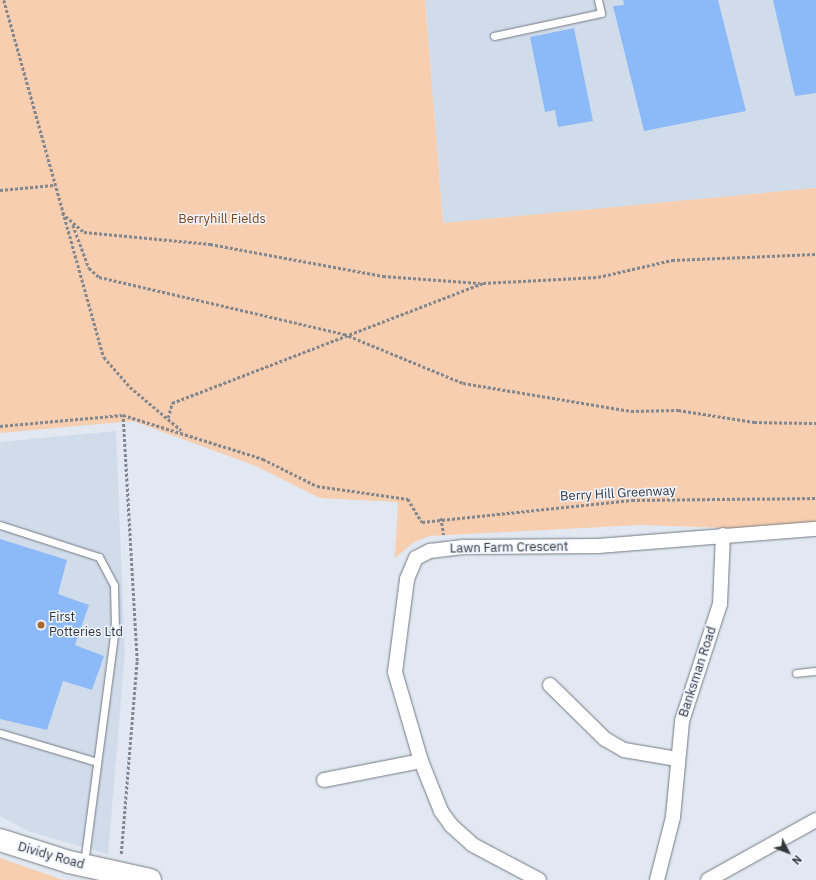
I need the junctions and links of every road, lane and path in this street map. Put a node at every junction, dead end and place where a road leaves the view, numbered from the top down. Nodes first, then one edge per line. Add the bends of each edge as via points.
1 (4, 0) edge
2 (598, 0) edge
3 (494, 36) dead end
4 (54, 185) junction
5 (0, 190) edge
6 (61, 211) junction
7 (73, 225) junction
8 (816, 254) edge
9 (483, 283) junction
10 (344, 334) junction
11 (123, 415) junction
12 (168, 418) junction
13 (816, 423) edge
14 (0, 426) edge
15 (183, 431) junction
16 (816, 498) edge
17 (0, 525) edge
18 (816, 529) edge
19 (723, 535) junction
20 (816, 671) edge
21 (796, 673) dead end
22 (550, 685) dead end
23 (0, 733) edge
24 (677, 759) junction
25 (421, 761) junction
26 (97, 762) junction
27 (324, 780) dead end
28 (816, 820) edge
29 (0, 840) edge
30 (84, 866) junction
31 (119, 874) junction
32 (150, 880) edge
33 (538, 880) edge
34 (657, 880) edge
35 (708, 880) edge

1 - 4 path
2 - 3 lane via 601,12
4 - 5 path
4 - 6 path
6 - 7 path
6 - 12 path via 104,357 130,387
7 - 9 path via 84,232 210,244 383,276
7 - 10 path via 89,268 99,277
8 - 9 path via 680,259 598,277
9 - 10 path
10 - 12 path via 172,403
10 - 13 path via 463,383 548,400 631,411 678,410 754,422
11 - 14 path
11 - 15 path
11 - 31 path via 138,661
12 - 15 path
15 - 16 path, Berry Hill Greenway via 263,459 317,486 408,500 422,522 632,500
17 - 26 lane via 99,557 114,585 115,628
18 - 19 street, Lawn Farm Crescent
19 - 24 street, Banksman Road via 720,604 691,688
19 - 25 street, Lawn Farm Crescent via 598,546 465,547 430,551 416,558 407,579 394,672
20 - 21 lane
22 - 24 street via 605,739 624,750
23 - 26 lane
24 - 34 street, Banksman Road via 674,817
25 - 27 street
25 - 33 street, Lawn Farm Crescent via 441,811 451,825 473,845
26 - 30 lane
28 - 35 street
29 - 30 main road, Dividy Road
30 - 31 main road, Dividy Road
31 - 32 main road, Dividy Road

